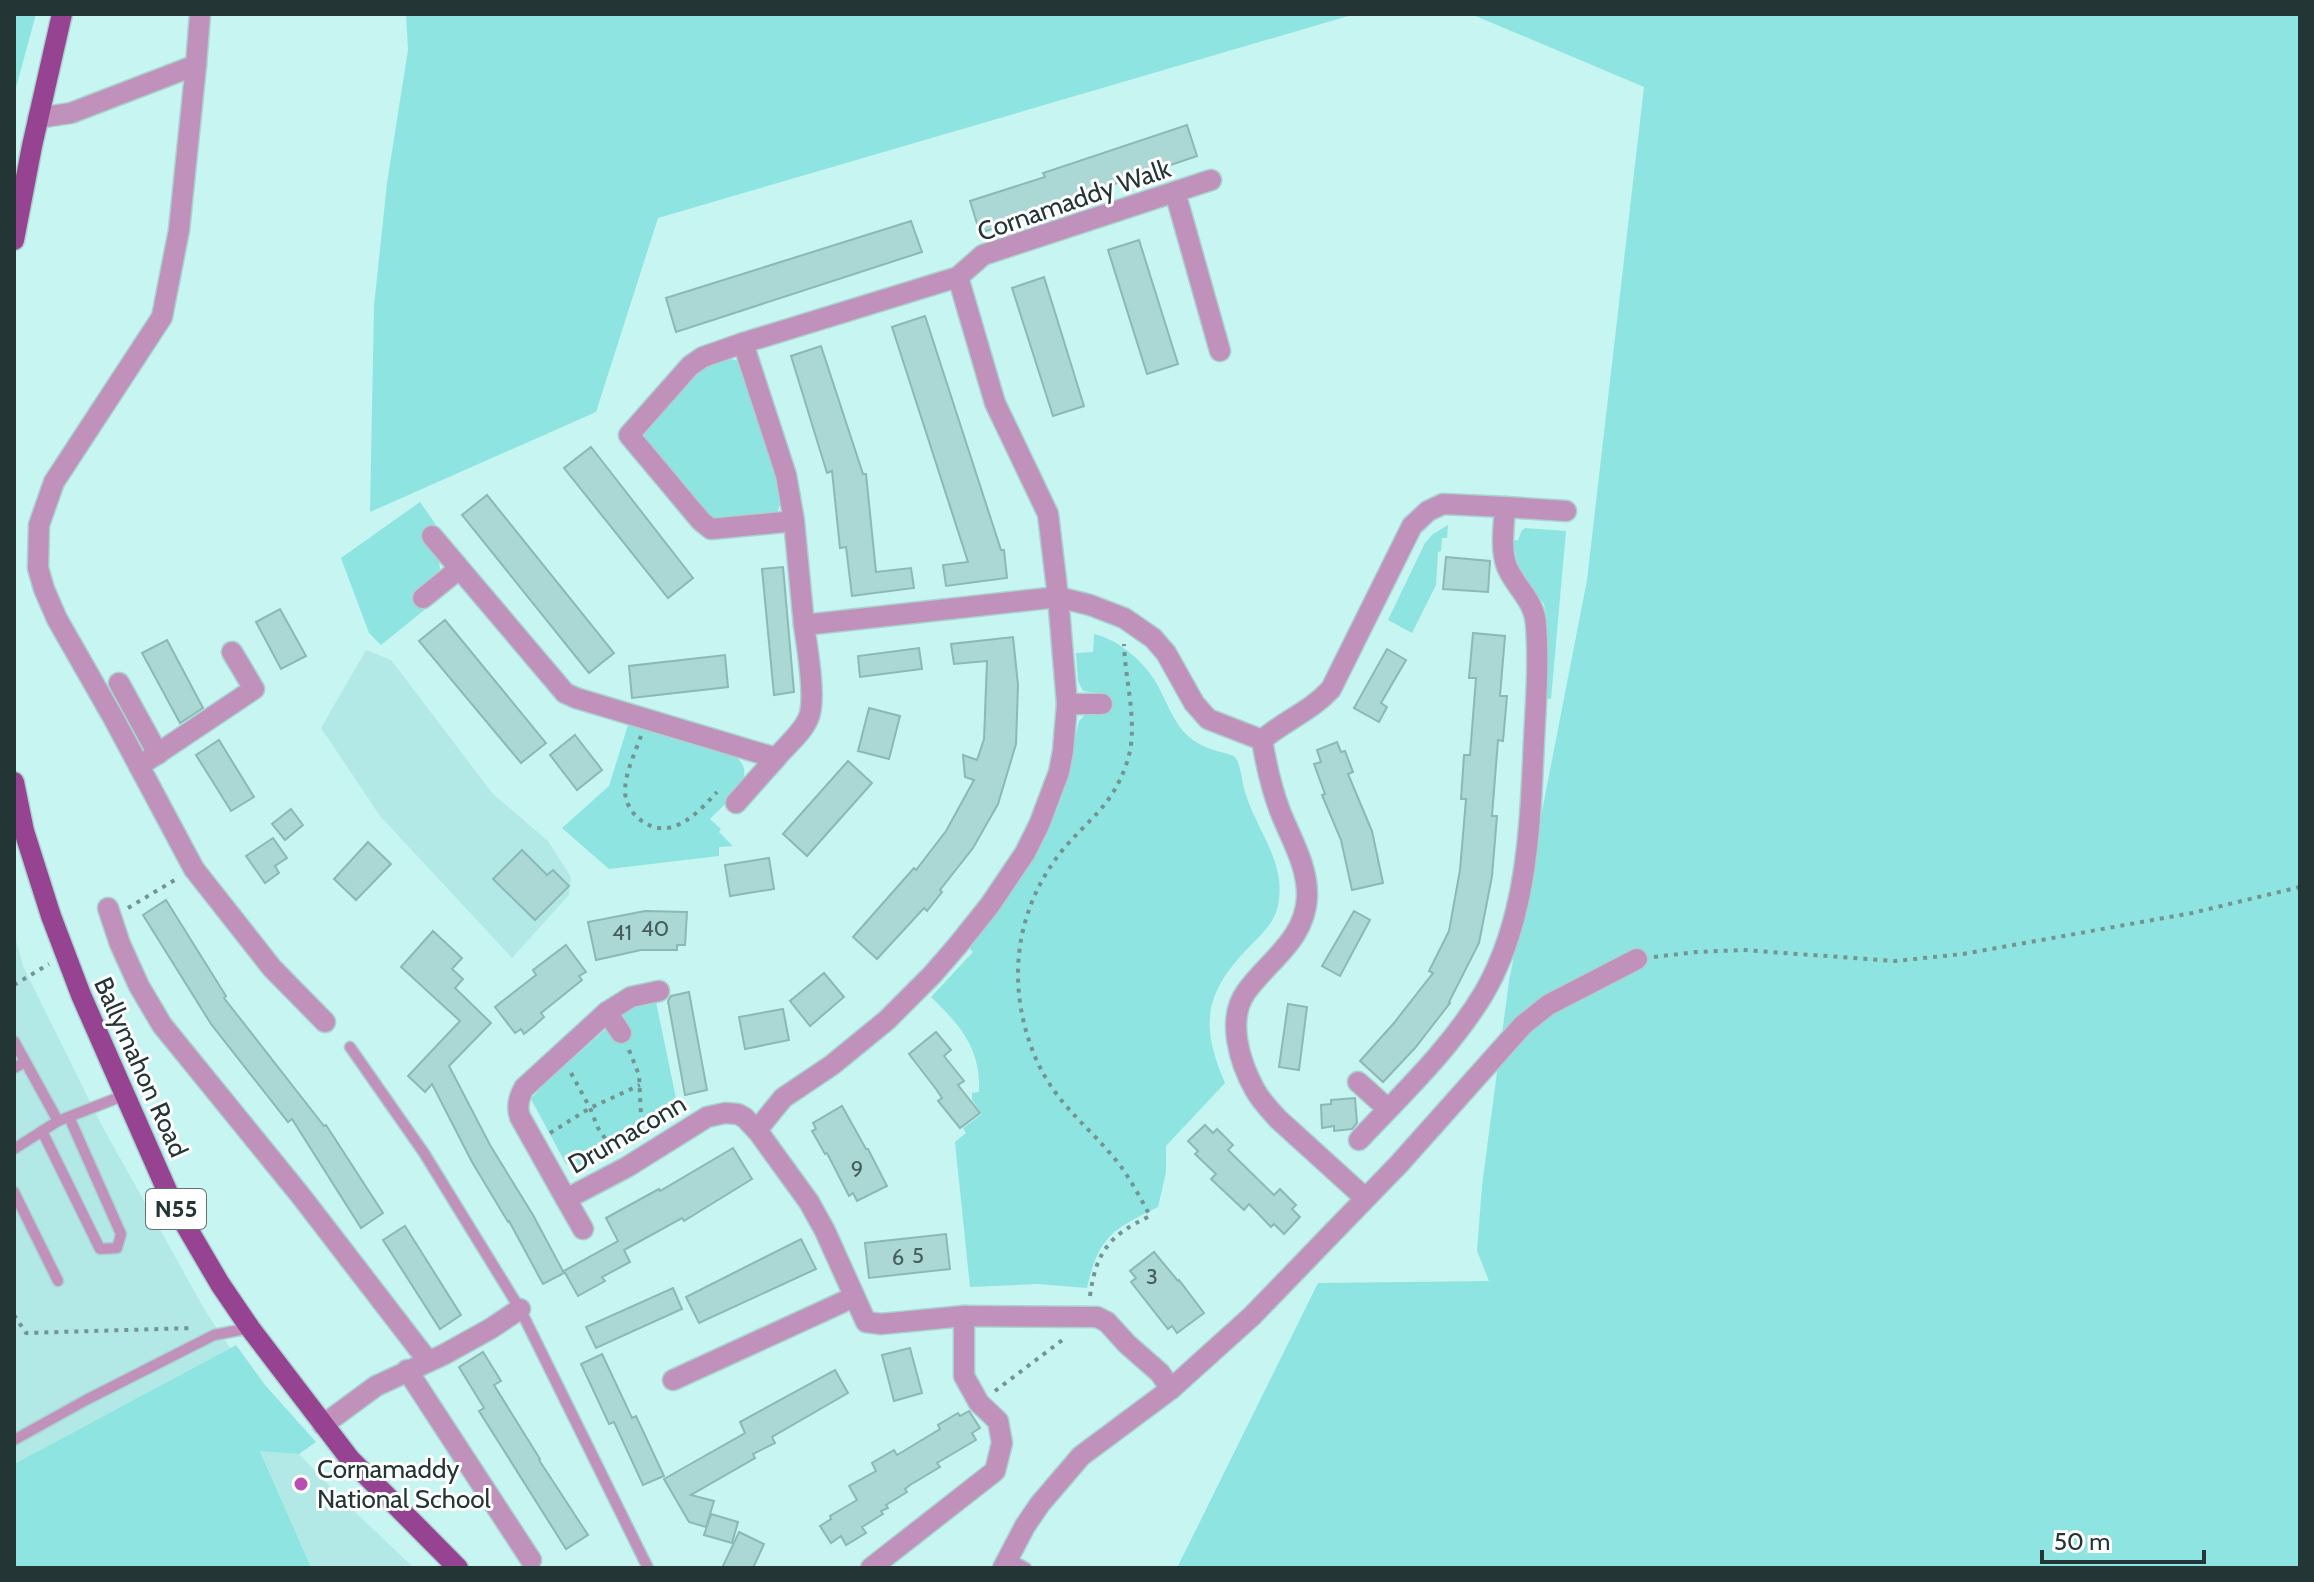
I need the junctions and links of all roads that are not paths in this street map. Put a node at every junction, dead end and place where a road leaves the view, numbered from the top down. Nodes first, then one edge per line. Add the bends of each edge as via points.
1 (62, 14) edge
2 (200, 14) edge
3 (196, 65) junction
4 (38, 118) junction
5 (1211, 180) dead end
6 (1175, 192) junction
7 (14, 240) edge
8 (958, 277) junction
9 (743, 343) junction
10 (1220, 351) dead end
11 (1505, 507) junction
12 (1566, 511) dead end
13 (794, 521) junction
14 (432, 536) dead end
15 (459, 569) junction
16 (1058, 597) junction
17 (423, 598) dead end
18 (804, 625) junction
19 (232, 652) dead end
20 (119, 683) dead end
21 (1067, 704) junction
22 (1102, 704) dead end
23 (1262, 740) junction
24 (158, 754) junction
25 (776, 758) junction
26 (139, 766) junction
27 (14, 782) edge
28 (736, 803) dead end
29 (109, 913) road end
30 (1637, 959) road end
31 (659, 991) dead end
32 (607, 1012) junction
33 (325, 1022) dead end
34 (621, 1033) road end
35 (14, 1041) edge
36 (350, 1047) dead end
37 (25, 1062) junction
38 (14, 1068) edge
39 (1358, 1082) dead end
40 (125, 1095) junction
41 (1388, 1109) junction
42 (64, 1119) junction
43 (757, 1130) junction
44 (42, 1131) junction
45 (1359, 1140) dead end
46 (14, 1149) edge
47 (14, 1192) edge
48 (1365, 1198) junction
49 (566, 1199) junction
50 (583, 1229) dead end
51 (58, 1281) dead end
52 (854, 1297) junction
53 (520, 1309) junction
54 (964, 1316) junction
55 (250, 1328) junction
56 (428, 1361) junction
57 (407, 1370) junction
58 (673, 1380) dead end
59 (1171, 1389) junction
60 (323, 1425) junction
61 (14, 1440) edge
62 (531, 1560) dead end
63 (1012, 1565) edge
64 (458, 1568) edge
65 (648, 1568) edge
66 (871, 1568) edge

1 - 4 main road
2 - 3 street
3 - 4 street via 71,113
3 - 26 street via 179,230 162,317 54,482 39,525 38,568 47,598
4 - 7 main road via 27,147
5 - 6 street, Cornamaddy Walk
6 - 8 street, Cornamaddy Walk via 983,255
6 - 10 street
8 - 9 street, Cornamaddy Walk
8 - 16 street, Cornamaddy Walk via 995,403 1048,514
9 - 13 street via 786,475
9 - 13 street, Cornamaddy Walk via 690,366 623,429 711,529
11 - 12 street
11 - 23 street via 1443,504 1419,519 1391,564 1331,689
11 - 41 street via 1504,559 1533,606 1537,636 1532,784 1518,906 1499,965 1466,1021
13 - 18 street
14 - 15 street
15 - 17 street
15 - 25 street via 565,693
16 - 18 street
16 - 21 street, Cornamaddy Walk
16 - 23 street via 1105,609 1140,627 1166,653 1202,713
18 - 25 street via 809,715
19 - 24 street via 254,689
20 - 24 street
21 - 22 street
21 - 43 street, Cornamaddy Walk via 1052,792 1025,853 990,905 910,998 832,1065 783,1098
23 - 48 street via 1268,776 1305,872 1307,898 1303,922 1291,943 1242,999 1236,1022 1239,1048 1266,1105
24 - 26 street
25 - 28 street
26 - 33 street via 194,869 272,968
27 - 40 main road, Ballymahon Road / N55 via 51,916
29 - 56 street via 139,986 162,1025
30 - 48 street via 1548,1005 1523,1025
31 - 32 street, Drumaconn via 631,997
32 - 34 street
32 - 49 street, Drumaconn via 520,1095 518,1111
35 - 37 lane
36 - 53 lane via 424,1153
37 - 38 lane
37 - 42 lane
39 - 41 street
40 - 42 lane
40 - 55 main road, Ballymahon Road / N55 via 172,1202
41 - 45 street
42 - 44 lane
42 - 44 lane via 121,1234 117,1248 100,1249
43 - 49 street, Drumaconn via 738,1114 707,1117
43 - 52 street, Drumaconn via 820,1221
44 - 46 lane
47 - 51 lane
48 - 59 street via 1252,1316
49 - 50 street, Drumaconn
52 - 54 street, Drumaconn via 870,1323
52 - 58 street
53 - 56 street
53 - 65 lane
54 - 59 street, Drumaconn via 1097,1317
54 - 66 street via 964,1376 979,1403 998,1421 1002,1443 995,1471
55 - 60 main road, Ballymahon Road / N55
55 - 61 lane via 214,1335
56 - 57 street
57 - 60 street
57 - 62 street
59 - 63 street via 1081,1456 1040,1504
60 - 64 main road, Ballymahon Road / N55

